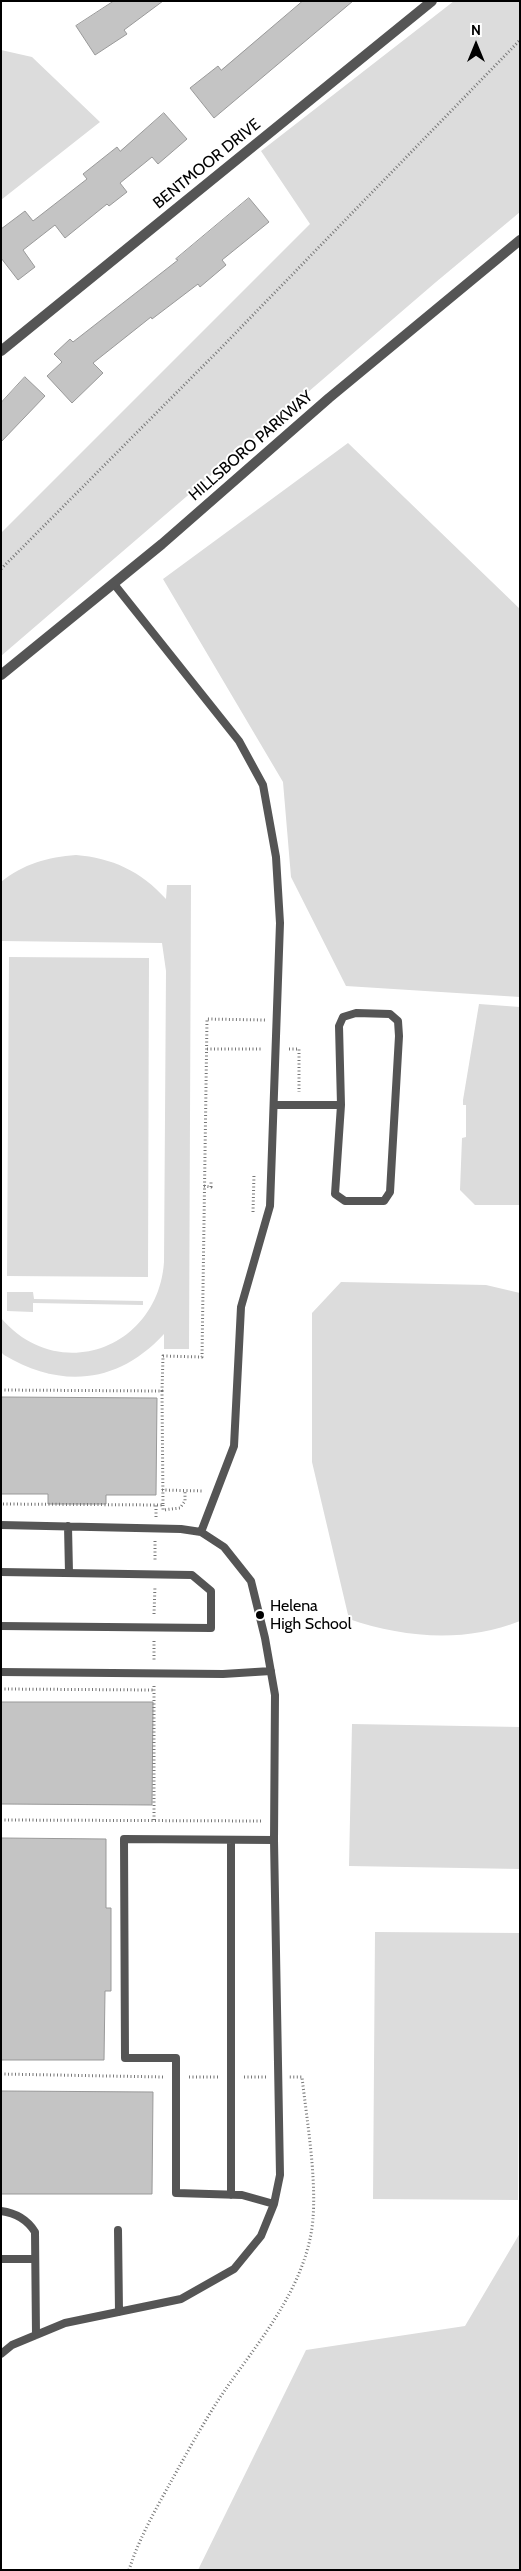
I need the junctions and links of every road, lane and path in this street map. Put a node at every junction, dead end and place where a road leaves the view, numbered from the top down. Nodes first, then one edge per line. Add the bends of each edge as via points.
1 (432, 1) edge
2 (520, 40) edge
3 (520, 240) edge
4 (1, 351) edge
5 (1, 569) edge
6 (114, 584) junction
7 (1, 675) edge
8 (276, 1020) junction
9 (206, 1049) junction
10 (276, 1049) junction
11 (274, 1105) junction
12 (299, 1105) junction
13 (341, 1105) junction
14 (211, 1181) dead end
15 (204, 1186) junction
16 (1, 1390) edge
17 (162, 1391) junction
18 (185, 1491) dead end
19 (1, 1504) edge
20 (156, 1505) junction
21 (163, 1505) junction
22 (156, 1513) dead end
23 (1, 1524) edge
24 (68, 1526) junction
25 (201, 1532) junction
26 (1, 1572) edge
27 (69, 1573) junction
28 (1, 1626) edge
29 (1, 1672) edge
30 (271, 1672) junction
31 (1, 1689) edge
32 (154, 1690) dead end
33 (1, 1820) edge
34 (274, 1821) junction
35 (232, 1840) junction
36 (274, 1840) junction
37 (1, 2074) edge
38 (176, 2077) junction
39 (232, 2077) junction
40 (278, 2077) junction
41 (232, 2195) junction
42 (274, 2204) junction
43 (1, 2211) edge
44 (118, 2230) dead end
45 (1, 2259) edge
46 (35, 2259) junction
47 (119, 2312) junction
48 (36, 2335) junction
49 (1, 2354) edge
50 (128, 2570) edge

1 - 4 street, BENTMOOR DRIVE
2 - 5 path via 220,350
3 - 6 street, HILLSBORO PARKWAY via 328,398
6 - 7 street, HILLSBORO PARKWAY
6 - 8 lane via 239,741 262,785 276,866 280,923
8 - 9 path via 207,1019
8 - 10 lane
9 - 10 path
9 - 15 path
10 - 11 lane
10 - 12 path via 299,1049
11 - 12 lane
11 - 25 lane via 270,1206 241,1307 234,1446
12 - 13 lane
13 - 13 lane via 339,1026 343,1017 356,1013 390,1014 398,1021 399,1036 390,1192 384,1201 344,1201 334,1194
14 - 15 path via 211,1187
15 - 17 path via 202,1357 163,1356
16 - 17 path
17 - 21 path
18 - 21 path via 185,1501 180,1508 163,1510
19 - 20 path
20 - 21 path
20 - 22 path
23 - 24 lane
24 - 25 lane
24 - 27 lane
25 - 30 lane via 224,1548 251,1581
26 - 27 lane
27 - 28 lane via 192,1575 211,1591 211,1628
29 - 30 lane
30 - 34 lane via 275,1695
31 - 32 path
33 - 34 path
34 - 36 lane
35 - 36 lane
35 - 38 lane via 124,1839 125,2058 176,2058
35 - 39 lane
36 - 40 lane
37 - 38 path
38 - 39 path
38 - 41 lane via 176,2193
39 - 40 path
39 - 41 lane
40 - 42 lane via 280,2176
40 - 50 path via 302,2077 312,2182 310,2239 298,2277 284,2303 222,2394 184,2458
41 - 42 lane
42 - 47 lane via 262,2236 234,2269 181,2299
43 - 46 lane via 15,2214 28,2222 35,2232
44 - 47 lane
45 - 46 lane
46 - 48 lane
47 - 48 lane via 65,2323
48 - 49 lane via 12,2345

